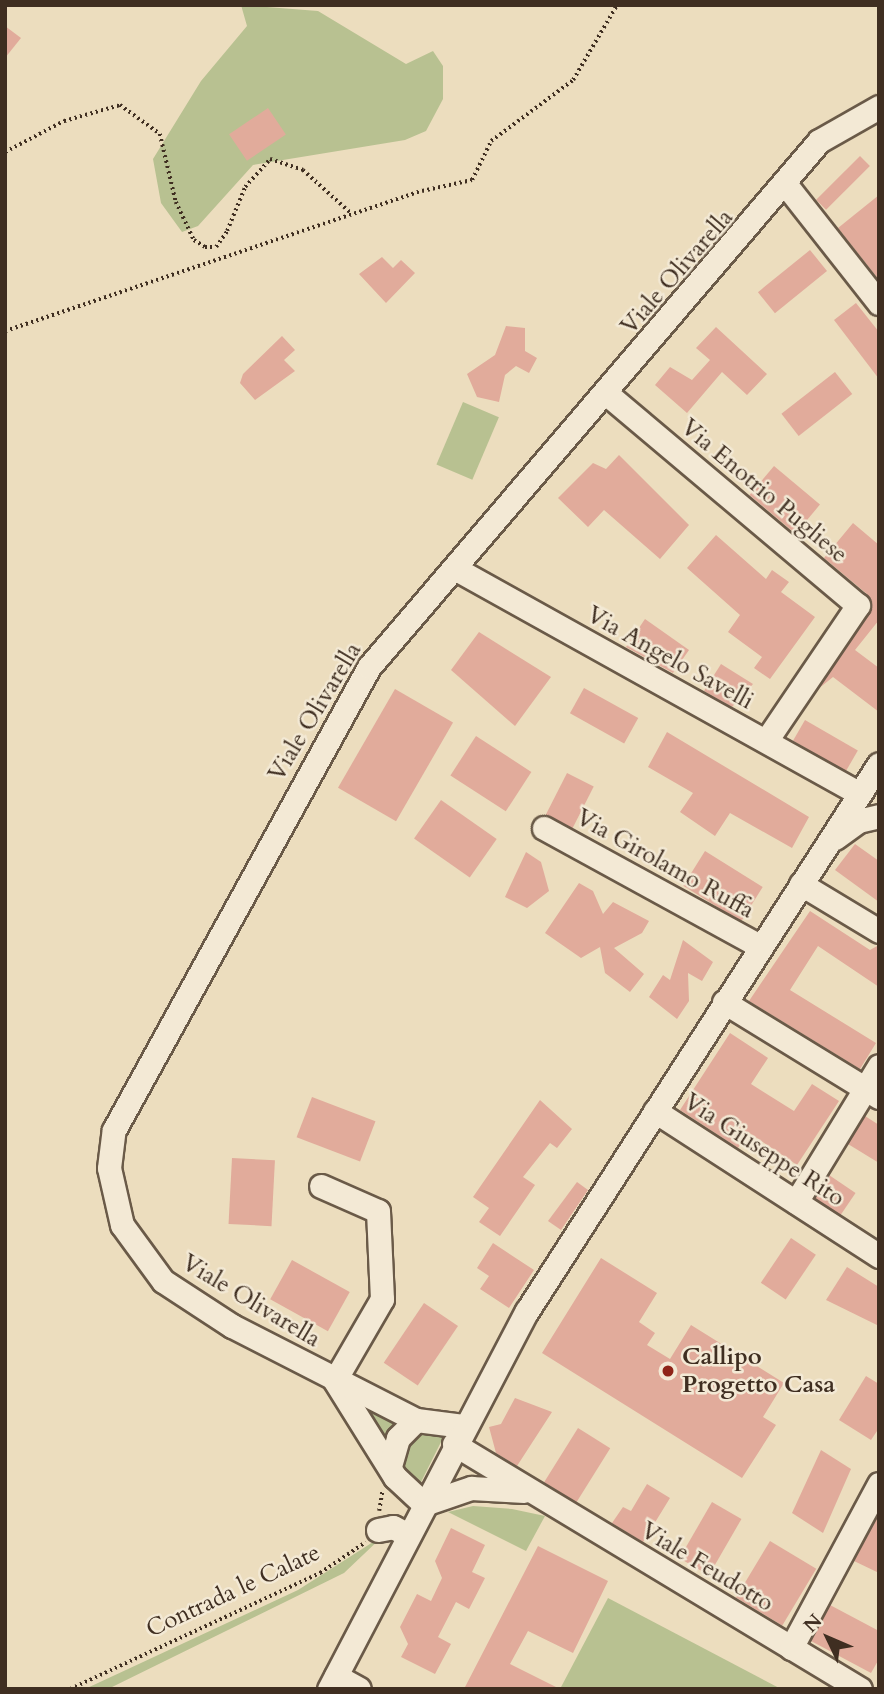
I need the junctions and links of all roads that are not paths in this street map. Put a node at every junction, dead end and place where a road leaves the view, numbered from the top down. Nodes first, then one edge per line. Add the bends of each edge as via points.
1 (879, 107) edge
2 (786, 185) junction
3 (879, 303) edge
4 (607, 394) junction
5 (456, 569) junction
6 (766, 741) junction
7 (878, 765) edge
8 (879, 774) edge
9 (859, 793) junction
10 (879, 816) edge
11 (544, 828) dead end
12 (827, 844) junction
13 (802, 884) junction
14 (879, 930) edge
15 (761, 947) junction
16 (724, 1002) junction
17 (879, 1066) edge
18 (872, 1093) edge
19 (655, 1111) junction
20 (321, 1186) dead end
21 (796, 1202) junction
22 (879, 1256) edge
23 (335, 1380) junction
24 (416, 1420) junction
25 (454, 1444) junction
26 (388, 1462) junction
27 (879, 1484) edge
28 (519, 1485) junction
29 (424, 1504) junction
30 (378, 1530) road end
31 (408, 1535) junction
32 (791, 1648) junction
33 (333, 1682) edge
34 (359, 1689) edge
35 (860, 1689) edge

1 - 2 street, Viale Olivarella via 819,141
2 - 3 street
2 - 4 street, Viale Olivarella
4 - 5 street, Viale Olivarella
4 - 6 street, Via Enotrio Pugliese via 858,605
5 - 6 street, Via Angelo Savelli
5 - 23 street, Viale Olivarella via 369,667 114,1130 109,1168 122,1224 163,1281
6 - 9 street, Via Angelo Savelli
7 - 8 street
7 - 9 street
9 - 12 street
10 - 12 street via 858,821
11 - 15 street, Via Girolamo Ruffa
12 - 13 street
13 - 14 street
13 - 15 street
15 - 16 street
16 - 18 street
16 - 19 street
17 - 18 street
18 - 21 street
19 - 21 street, Via Giuseppe Rito
19 - 25 street via 527,1311
20 - 23 street via 378,1211 382,1299
21 - 22 street, Via Giuseppe Rito
23 - 24 street, Viale Olivarella
23 - 26 street, Viale Olivarella
24 - 25 street, Viale Olivarella
24 - 26 street via 398,1438
25 - 28 street, Viale Feudotto
25 - 29 street
26 - 29 street, Viale Olivarella
27 - 32 street
28 - 29 street via 471,1488
28 - 32 street, Viale Feudotto
29 - 31 street
30 - 31 street via 393,1527
31 - 33 street
32 - 35 street, Viale Feudotto
33 - 34 street

